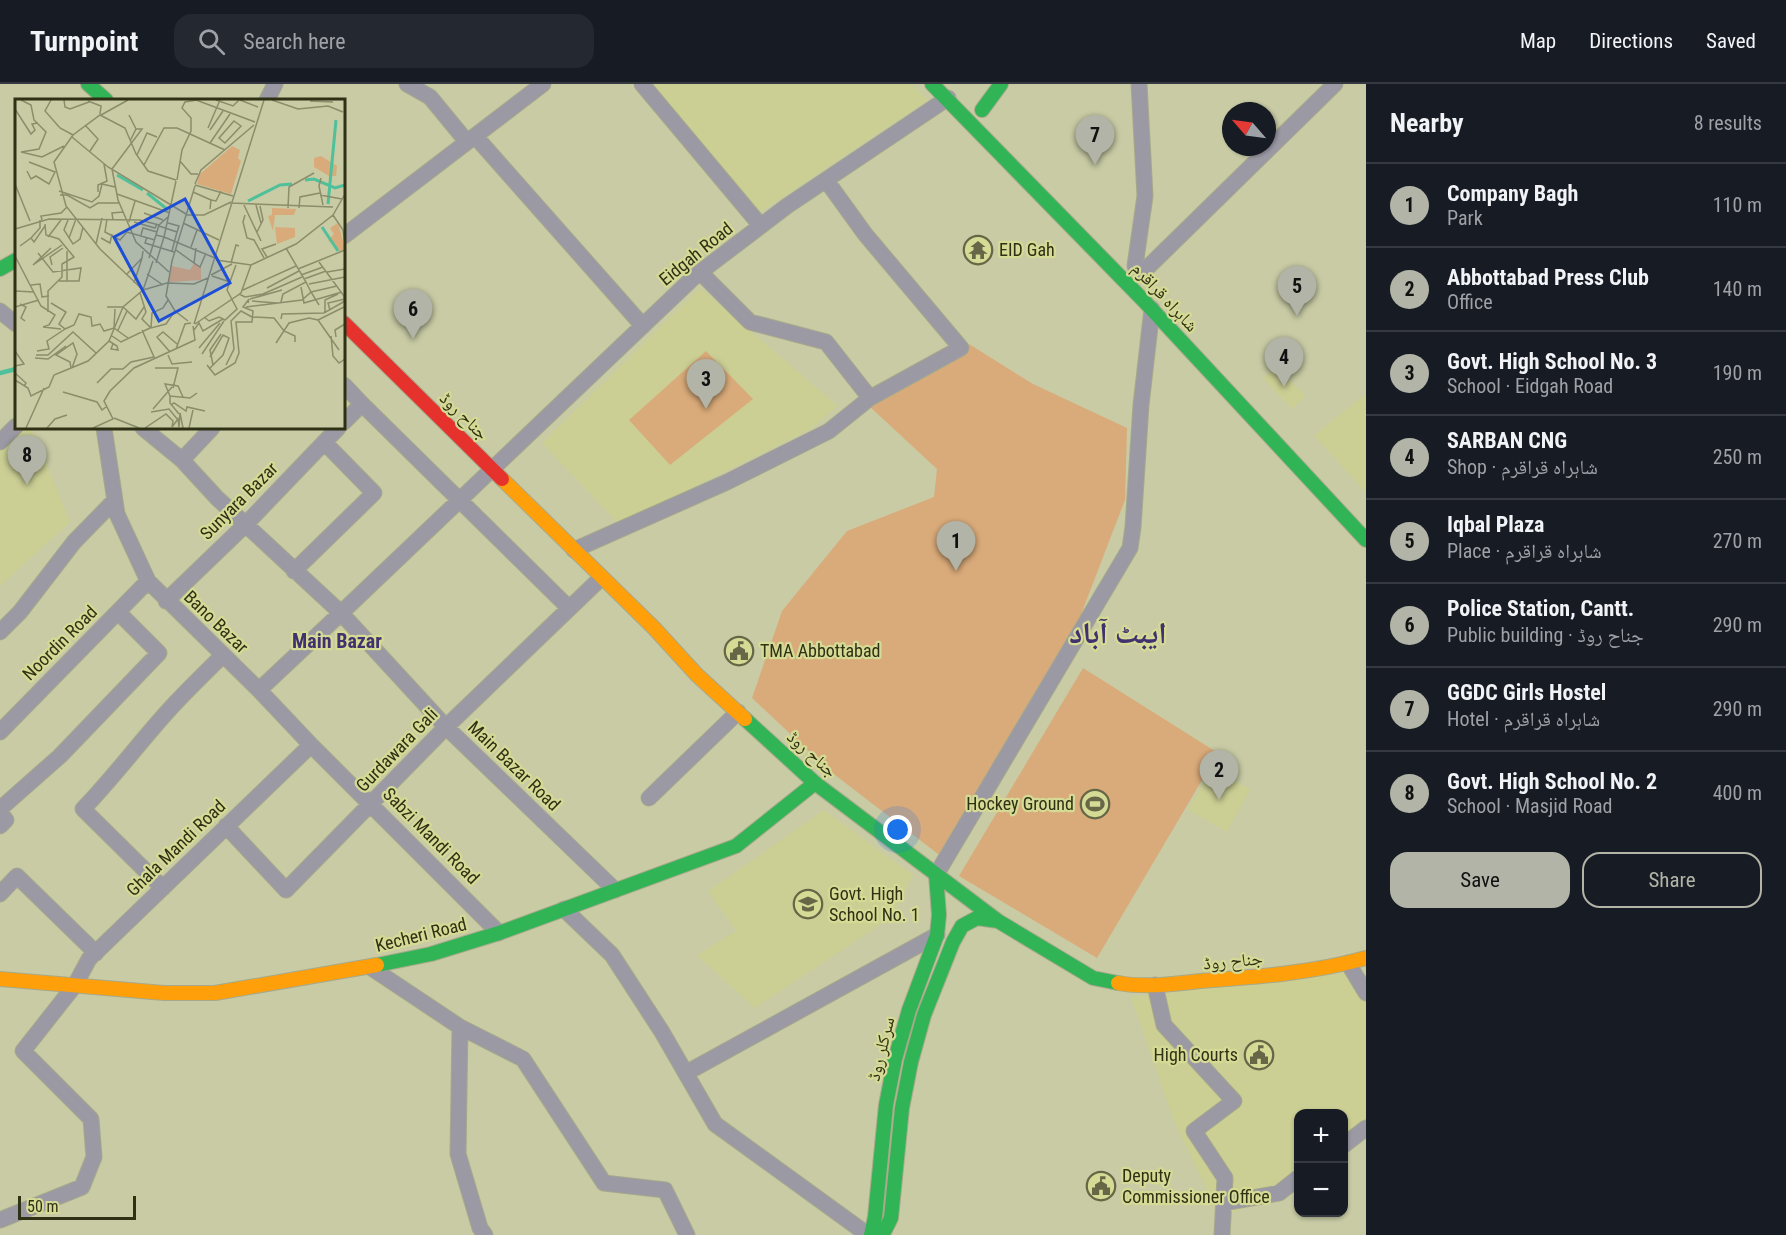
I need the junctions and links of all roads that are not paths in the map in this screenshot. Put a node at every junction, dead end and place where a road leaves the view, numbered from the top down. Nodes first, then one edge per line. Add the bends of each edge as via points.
1 (88, 84) edge
2 (275, 84) edge
3 (407, 84) edge
4 (543, 84) edge
5 (642, 84) edge
6 (932, 84) edge
7 (1001, 84) edge
8 (1139, 84) edge
9 (1335, 84) edge
10 (104, 99) edge
11 (268, 99) edge
12 (948, 99) junction
13 (982, 110) dead end
14 (471, 139) junction
15 (826, 180) junction
16 (761, 226) junction
17 (345, 235) edge
18 (1122, 253) dead end
19 (15, 261) edge
20 (0, 269) edge
21 (700, 272) junction
22 (1142, 274) junction
23 (1152, 309) junction
24 (0, 311) edge
25 (15, 323) edge
26 (345, 324) edge
27 (643, 326) junction
28 (345, 386) edge
29 (870, 398) junction
30 (362, 404) junction
31 (345, 421) edge
32 (15, 427) edge
33 (104, 429) edge
34 (144, 429) edge
35 (211, 429) edge
36 (337, 429) edge
37 (0, 442) edge
38 (324, 442) junction
39 (182, 460) junction
40 (492, 468) junction
41 (115, 500) junction
42 (461, 500) junction
43 (245, 525) junction
44 (1366, 540) edge
45 (574, 550) junction
46 (294, 571) junction
47 (601, 578) junction
48 (148, 581) junction
49 (166, 601) junction
50 (569, 608) junction
51 (118, 612) junction
52 (341, 614) junction
53 (0, 632) edge
54 (223, 656) junction
55 (259, 690) junction
56 (738, 712) junction
57 (446, 727) junction
58 (0, 732) edge
59 (311, 745) junction
60 (815, 783) junction
61 (649, 798) dead end
62 (371, 805) junction
63 (0, 811) edge
64 (0, 826) edge
65 (226, 826) junction
66 (936, 875) junction
67 (163, 888) junction
68 (615, 890) junction
69 (0, 894) edge
70 (976, 906) junction
71 (564, 909) junction
72 (998, 921) junction
73 (499, 933) junction
74 (937, 935) junction
75 (96, 953) junction
76 (1366, 958) edge
77 (1348, 963) junction
78 (370, 967) junction
79 (0, 979) edge
80 (75, 985) junction
81 (1155, 985) junction
82 (1366, 993) edge
83 (459, 1027) junction
84 (686, 1073) junction
85 (1366, 1128) edge
86 (1348, 1142) edge
87 (1294, 1182) edge
88 (1224, 1203) junction
89 (0, 1220) edge
90 (485, 1235) edge
91 (687, 1235) edge
92 (872, 1235) edge
93 (1222, 1235) edge

1 - 10 main road
2 - 11 street
3 - 14 street via 430,97
4 - 14 street
5 - 16 street
6 - 12 main road, شاہراہ قراقرم
7 - 13 main road
8 - 22 street via 1145,196
9 - 22 street
12 - 15 street, Eidgah Road
12 - 23 main road, شاہراہ قراقرم
14 - 17 street
14 - 27 street
15 - 16 street, Eidgah Road
15 - 29 street via 865,234 961,348
16 - 21 street, Eidgah Road
18 - 22 main road, شاہراہ قراقرم
19 - 20 main road
21 - 27 street, Eidgah Road
21 - 29 street via 750,322 826,342
23 - 44 main road, شاہراہ قراقرم
23 - 66 street via 1140,405 1130,548
24 - 25 street
26 - 40 main road, جناح روڈ
27 - 40 street, Eidgah Road
28 - 30 street
29 - 45 street via 829,431 727,482
30 - 31 street
30 - 42 street
32 - 37 street
33 - 41 street, Bano Bazar
34 - 39 street, Main Bazar Road
35 - 39 street
36 - 38 street, Sunyara Bazar
38 - 43 street, Sunyara Bazar
38 - 46 street via 374,493
39 - 43 street, Main Bazar Road
40 - 42 street
40 - 45 main road, جناح روڈ
41 - 48 street, Bano Bazar via 117,514
41 - 53 street via 74,542
42 - 50 street
42 - 52 street
43 - 46 street, Main Bazar Road
43 - 49 street, Sunyara Bazar
45 - 47 main road, جناح روڈ
46 - 52 street, Main Bazar Road
47 - 50 street, Gurdawara Gali
47 - 56 main road, جناح روڈ
48 - 49 street, Bano Bazar
48 - 51 street, Noordin Road
49 - 54 street, Bano Bazar
50 - 57 street, Gurdawara Gali
51 - 58 street, Noordin Road
51 - 63 street via 159,653 60,756
52 - 55 street
52 - 57 street, Main Bazar Road
54 - 55 street, Bano Bazar
54 - 67 street via 169,710 82,809
55 - 59 street, Sabzi Mandi Road
56 - 60 main road, جناح روڈ
56 - 61 street
57 - 62 street, Gurdawara Gali
57 - 68 street, Main Bazar Road
59 - 62 street, Sabzi Mandi Road
59 - 65 street, Ghala Mandi Road
60 - 66 main road, جناح روڈ
60 - 68 main road, Kecheri Road via 736,846
62 - 65 street, Gurdawara Gali via 286,890
62 - 73 street, Sabzi Mandi Road
63 - 64 street via 6,820
65 - 67 street, Ghala Mandi Road
66 - 70 main road, جناح روڈ
66 - 74 main road, سرکلر روڈ
67 - 75 street, Ghala Mandi Road
68 - 71 main road, Kecheri Road
69 - 75 street via 17,876
70 - 72 main road, جناح روڈ
70 - 74 main road via 962,911
71 - 73 main road, Kecheri Road
71 - 84 street via 612,956
72 - 81 main road, جناح روڈ via 1093,978
72 - 92 main road, سرکلر روڈ via 976,918 962,926 952,942 911,1062 902,1108 891,1218 885,1230
73 - 78 main road, Kecheri Road
74 - 84 street
74 - 92 main road, سرکلر روڈ via 895,1059
75 - 80 street, Ghala Mandi Road
76 - 77 main road, جناح روڈ
77 - 81 main road, جناح روڈ via 1260,978
77 - 82 street
78 - 80 main road, Kecheri Road via 215,993
78 - 83 street
79 - 80 main road, Kecheri Road
80 - 89 street, Ghala Mandi Road via 23,1051 91,1119 94,1157 82,1187
81 - 88 street via 1164,1025 1234,1101 1194,1131 1225,1179
83 - 90 street via 458,1154
83 - 91 street via 523,1059 604,1183 665,1190
84 - 92 street via 716,1124
85 - 86 street
87 - 88 street via 1279,1193
88 - 93 street

